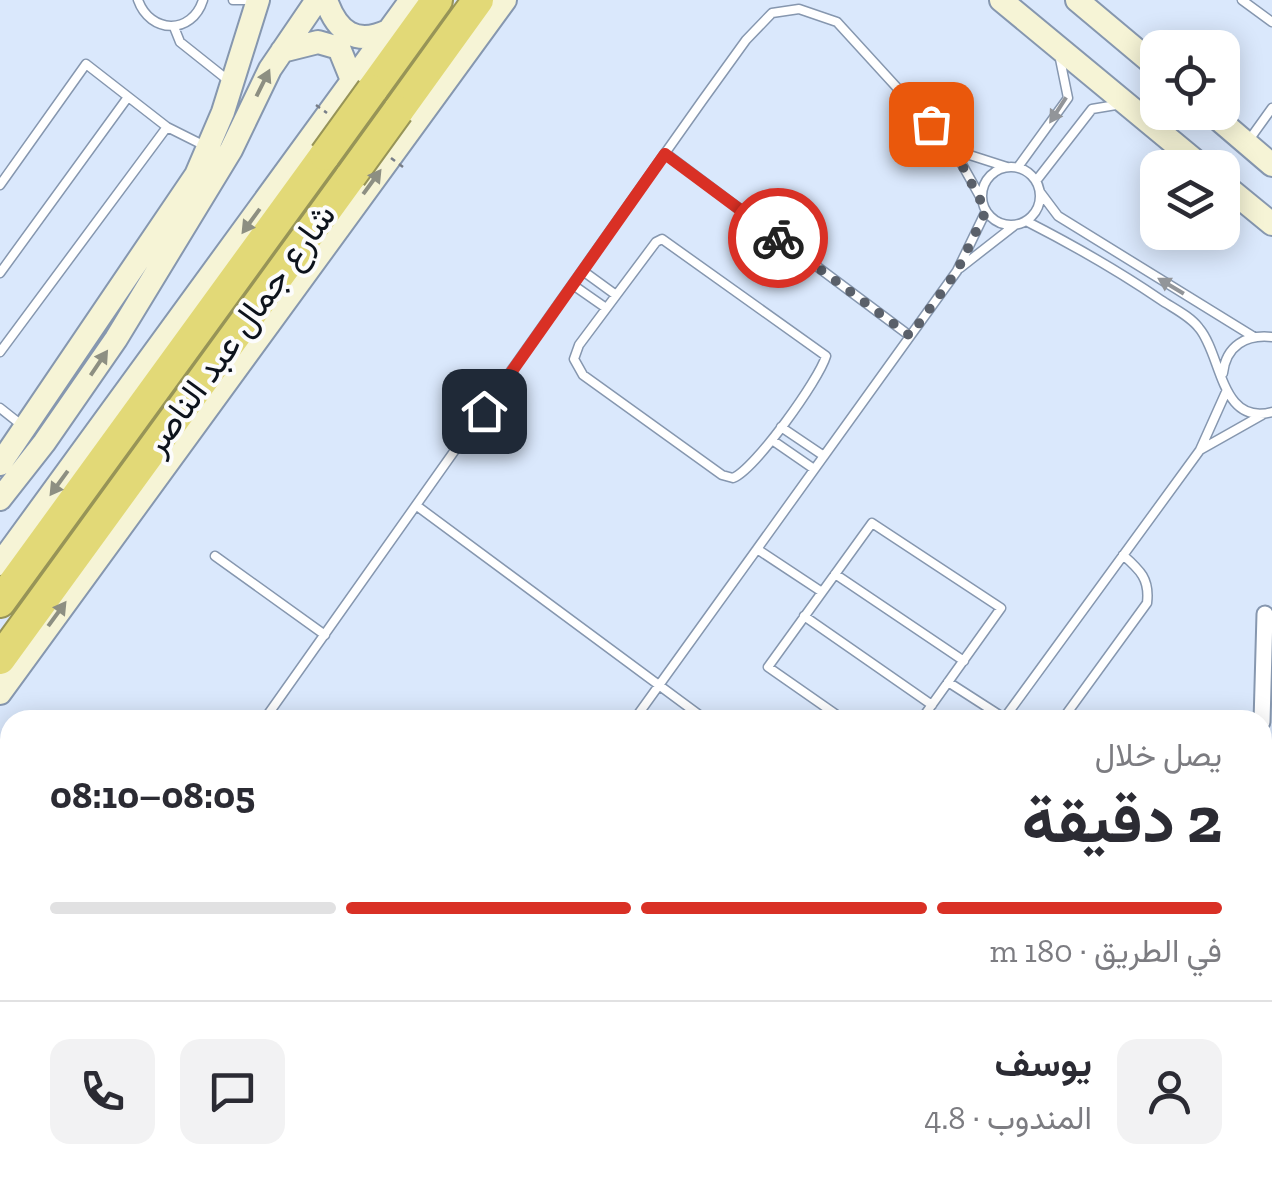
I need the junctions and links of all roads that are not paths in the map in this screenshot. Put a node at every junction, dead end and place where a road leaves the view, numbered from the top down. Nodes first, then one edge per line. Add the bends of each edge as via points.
1 (138, 0) edge
2 (202, 0) edge
3 (232, 0) edge
4 (250, 0) edge
5 (258, 0) edge
6 (318, 0) edge
7 (326, 0) edge
8 (410, 0) edge
9 (437, 0) edge
10 (478, 0) edge
11 (504, 0) edge
12 (1001, 0) edge
13 (1076, 0) edge
14 (1242, 0) edge
15 (1272, 22) edge
16 (174, 27) junction
17 (388, 30) junction
18 (1056, 45) junction
19 (282, 51) junction
20 (1140, 53) edge
21 (352, 80) junction
22 (232, 84) junction
23 (128, 97) junction
24 (1129, 106) junction
25 (1272, 108) edge
26 (167, 127) junction
27 (1230, 130) edge
28 (1246, 144) junction
29 (209, 148) junction
30 (954, 150) junction
31 (1182, 150) edge
32 (665, 154) junction
33 (1272, 165) edge
34 (1007, 167) junction
35 (1018, 167) junction
36 (1036, 181) junction
37 (0, 185) edge
38 (1040, 192) junction
39 (1240, 198) edge
40 (982, 200) junction
41 (986, 211) junction
42 (1026, 221) junction
43 (1272, 224) edge
44 (1015, 225) junction
45 (583, 270) junction
46 (957, 271) junction
47 (0, 273) edge
48 (573, 285) junction
49 (616, 295) junction
50 (606, 308) junction
51 (910, 336) junction
52 (1254, 337) junction
53 (1272, 337) edge
54 (0, 352) edge
55 (1222, 378) junction
56 (1226, 392) junction
57 (0, 408) edge
58 (1268, 413) edge
59 (781, 427) junction
60 (26, 428) junction
61 (772, 440) junction
62 (1200, 450) junction
63 (824, 456) junction
64 (0, 464) edge
65 (814, 469) junction
66 (0, 498) edge
67 (418, 506) junction
68 (757, 550) junction
69 (1123, 555) junction
70 (215, 556) dead end
71 (0, 564) edge
72 (835, 574) junction
73 (822, 592) junction
74 (0, 602) edge
75 (1265, 614) dead end
76 (804, 616) junction
77 (325, 635) junction
78 (0, 659) edge
79 (964, 660) junction
80 (948, 682) junction
81 (658, 688) junction
82 (0, 693) edge
83 (932, 706) junction
84 (271, 710) edge
85 (642, 710) edge
86 (691, 710) edge
87 (830, 710) edge
88 (929, 710) edge
89 (990, 710) edge
90 (1011, 710) edge
91 (1069, 710) edge
92 (1262, 710) edge

1 - 16 lane via 148,18
2 - 16 lane via 191,20
3 - 4 lane
5 - 22 main road
6 - 19 main road
7 - 17 main road via 346,32 368,37
8 - 17 main road
9 - 74 highway, شارع جمال عبد الناصر, bridge
10 - 78 highway, شارع جمال عبد الناصر, bridge
82 -> 11 main road
12 - 18 main road
13 - 20 main road
14 - 15 lane
16 - 22 lane via 180,42
17 - 21 main road
18 - 24 main road
18 -> 35 lane via 1068,98
19 - 21 main road via 318,42 339,48
66 -> 19 main road via 116,338 231,150
21 -> 71 main road
22 - 29 main road
23 - 26 lane
23 - 37 lane via 86,64
23 - 47 lane
24 - 31 main road
24 - 36 lane via 1092,109
25 - 28 lane
26 - 29 lane
26 - 54 lane
27 - 28 main road
28 - 33 main road
29 - 60 main road
30 - 32 lane via 837,22 799,9 772,13 746,40
30 - 34 lane
30 - 40 lane
32 - 45 lane
32 - 51 lane
34 - 35 lane
34 - 40 lane via 988,178
35 - 36 lane
36 - 38 lane
38 - 42 lane
52 -> 38 lane via 1058,216
39 - 43 main road
40 - 41 lane
41 - 44 lane
41 - 46 lane
42 - 44 lane
42 - 55 lane via 1102,260 1197,325
44 - 46 lane
45 - 48 lane
45 - 49 lane
46 - 51 lane
48 - 50 lane
48 - 67 lane
49 - 50 lane
49 - 59 lane via 662,239 823,352 826,362
50 - 61 lane via 574,359 583,375 722,475 746,473
51 - 63 lane
52 - 53 lane
52 - 55 lane via 1232,349
55 - 56 lane
56 - 58 lane via 1249,412
56 - 62 lane
57 - 60 lane
58 - 62 lane
59 - 61 lane
59 - 63 lane
60 - 64 main road
61 - 65 lane
62 - 69 lane
63 - 65 lane
65 - 68 lane
67 - 77 lane
67 - 81 lane
68 - 73 lane
68 - 81 lane
69 - 90 lane
69 - 91 lane via 1144,576 1147,603
70 - 77 lane
72 - 73 lane
72 - 79 lane
72 - 79 lane via 872,522 1001,608
73 - 76 lane
75 - 92 street
76 - 83 lane
76 - 87 lane via 768,667
77 - 84 lane
79 - 80 lane
80 - 83 lane
80 - 89 lane
81 - 85 lane
81 - 86 lane
83 - 88 lane

